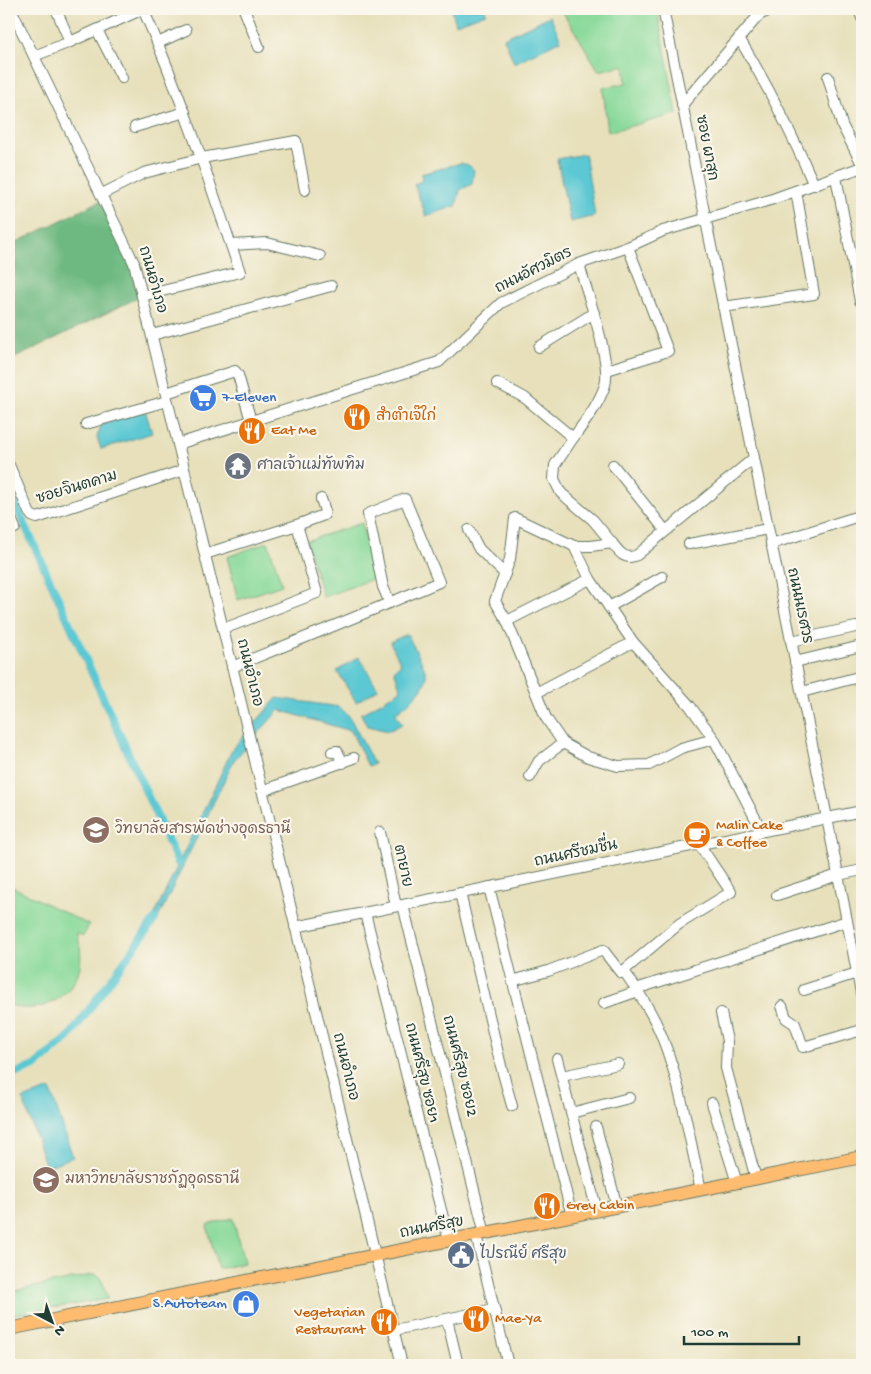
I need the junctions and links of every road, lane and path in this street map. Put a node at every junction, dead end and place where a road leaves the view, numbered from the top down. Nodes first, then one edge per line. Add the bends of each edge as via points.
1 (10, 9) edge
2 (56, 9) edge
3 (143, 9) edge
4 (244, 9) edge
5 (663, 9) edge
6 (772, 9) edge
7 (859, 9) edge
8 (759, 12) edge
9 (862, 18) edge
10 (98, 30) junction
11 (186, 30) dead end
12 (739, 38) junction
13 (70, 42) junction
14 (158, 43) junction
15 (258, 47) dead end
16 (34, 56) junction
17 (828, 77) dead end
18 (122, 78) dead end
19 (682, 105) junction
20 (185, 112) junction
21 (135, 127) dead end
22 (202, 158) junction
23 (862, 165) edge
24 (836, 177) junction
25 (814, 185) junction
26 (305, 190) dead end
27 (796, 191) junction
28 (102, 194) junction
29 (705, 220) junction
30 (231, 245) junction
31 (628, 247) junction
32 (320, 256) dead end
33 (579, 264) junction
34 (332, 286) dead end
35 (142, 296) junction
36 (862, 300) edge
37 (723, 307) junction
38 (594, 313) junction
39 (152, 334) junction
40 (539, 347) dead end
41 (607, 370) junction
42 (497, 383) dead end
43 (167, 397) junction
44 (251, 421) junction
45 (86, 424) dead end
46 (573, 438) junction
47 (178, 444) junction
48 (754, 458) junction
49 (9, 465) edge
50 (613, 465) dead end
51 (184, 470) junction
52 (321, 499) dead end
53 (9, 514) edge
54 (862, 515) edge
55 (297, 525) junction
56 (768, 529) junction
57 (9, 530) edge
58 (470, 530) dead end
59 (665, 530) junction
60 (612, 543) junction
61 (689, 544) dead end
62 (771, 544) junction
63 (574, 546) junction
64 (205, 554) junction
65 (505, 574) junction
66 (662, 577) dead end
67 (590, 580) junction
68 (390, 603) junction
69 (609, 608) junction
70 (507, 621) junction
71 (856, 627) dead end
72 (223, 628) junction
73 (791, 641) junction
74 (633, 642) junction
75 (861, 646) dead end
76 (795, 662) junction
77 (232, 667) junction
78 (862, 676) edge
79 (802, 692) junction
80 (536, 693) junction
81 (714, 739) junction
82 (563, 743) junction
83 (332, 752) dead end
84 (354, 758) dead end
85 (343, 762) junction
86 (530, 777) dead end
87 (262, 791) junction
88 (862, 812) edge
89 (827, 818) junction
90 (380, 832) dead end
91 (762, 832) junction
92 (700, 844) junction
93 (862, 870) edge
94 (838, 875) junction
95 (489, 887) junction
96 (460, 893) junction
97 (777, 895) dead end
98 (399, 906) junction
99 (365, 912) junction
100 (847, 921) junction
101 (295, 927) junction
102 (624, 971) junction
103 (857, 974) junction
104 (512, 981) junction
105 (637, 990) junction
106 (804, 990) dead end
107 (862, 998) edge
108 (604, 1003) dead end
109 (782, 1006) dead end
110 (721, 1013) dead end
111 (862, 1030) edge
112 (557, 1059) dead end
113 (618, 1064) dead end
114 (562, 1076) junction
115 (629, 1098) dead end
116 (712, 1103) dead end
117 (512, 1106) dead end
118 (571, 1113) junction
119 (596, 1127) dead end
120 (862, 1158) edge
121 (756, 1179) junction
122 (737, 1183) junction
123 (701, 1190) junction
124 (617, 1207) junction
125 (597, 1211) junction
126 (572, 1216) junction
127 (480, 1234) junction
128 (448, 1241) junction
129 (375, 1256) junction
130 (494, 1309) junction
131 (447, 1319) junction
132 (9, 1329) edge
133 (394, 1330) junction
134 (402, 1365) edge
135 (458, 1365) edge
136 (508, 1365) edge

1 - 16 street, ถนนอำเภอ
2 - 13 street
3 - 10 street
3 - 14 street
4 - 15 street
5 - 19 street, ซอย ผาสุก
6 - 8 street
7 - 9 street
8 - 12 street
10 - 13 street
10 - 18 street
11 - 14 street
12 - 19 street
12 - 25 street via 775,100
13 - 16 street
14 - 20 street
16 - 28 street, ถนนอำเภอ
17 - 23 street via 842,125
19 - 29 street, ซอย ผาสุก
20 - 21 street
20 - 22 street
22 - 26 street via 296,141
22 - 28 street via 144,173
22 - 30 street
23 - 24 street, ถนนอัศวมิตร
24 - 25 street, ถนนอัศวมิตร
24 - 36 street
25 - 27 street, ถนนอัศวมิตร
27 - 29 street, ถนนอัศวมิตร
27 - 37 street via 814,294
28 - 35 street, ถนนอำเภอ via 134,263
29 - 31 street, ถนนอัศวมิตร via 663,231
29 - 37 street, ถนนนเรศวร
30 - 32 street via 267,243
30 - 35 street via 240,272
31 - 33 street, ถนนอัศวมิตร
31 - 41 street via 668,351
33 - 38 street
33 - 44 street, ถนนอัศวมิตร via 500,303 438,362
34 - 39 street
35 - 39 street, ถนนอำเภอ
37 - 48 street, ถนนนเรศวร
38 - 40 street
38 - 41 street
39 - 43 street, ถนนอำเภอ
41 - 46 street via 606,384 593,410
42 - 46 street via 525,398
43 - 44 street via 235,371
43 - 45 street
43 - 47 street, ถนนอำเภอ
44 - 47 street, ถนนอัศวมิตร
46 - 60 street via 555,464 554,479 561,493 593,520
47 - 51 street, ถนนอำเภอ
48 - 56 street, ถนนนเรศวร
48 - 59 street
49 - 51 street, ซอยจินตคาม via 29,512 38,518
50 - 59 street
51 - 64 street, ถนนอำเภอ
52 - 55 street via 324,515
53 - 57 street via 15,528
54 - 62 street
55 - 64 street
55 - 72 street via 316,593
56 - 61 street
56 - 62 street, ถนนนเรศวร
58 - 65 street via 479,549
59 - 60 street via 632,558 623,556
60 - 63 street
62 - 73 street, ถนนนเรศวร
63 - 65 street via 515,518
63 - 67 street
64 - 72 street, ถนนอำเภอ
65 - 70 street via 495,601
66 - 69 street
67 - 69 street
67 - 70 street
68 - 68 street via 439,582 405,500 368,514 383,587
68 - 77 street
69 - 74 street
70 - 80 street
71 - 73 street
72 - 77 street, ถนนอำเภอ
73 - 76 street, ถนนนเรศวร
74 - 80 street
74 - 81 street via 690,706
75 - 76 street
76 - 79 street, ถนนนเรศวร
77 - 87 street, ถนนอำเภอ
78 - 79 street
79 - 89 street, ถนนนเรศวร
80 - 82 street via 546,718
81 - 82 street via 681,748 649,765 618,766 588,757
81 - 91 street
82 - 86 street via 539,761
83 - 85 street via 337,751
84 - 85 street
85 - 87 street
87 - 101 street, ถนนอำเภอ
88 - 89 street, ถนนศรีชมชื่น
89 - 91 street, ถนนศรีชมชื่น
89 - 94 street, ถนนนเรศวร
90 - 98 street, ตายาย
91 - 92 street, ถนนศรีชมชื่น
92 - 95 street, ถนนศรีชมชื่น
92 - 102 street via 731,892 680,924
93 - 94 street
94 - 97 street
94 - 100 street, ถนนนเรศวร
95 - 96 street, ถนนศรีชมชื่น
95 - 104 street
96 - 98 street, ถนนศรีชมชื่น
96 - 117 street
98 - 99 street, ถนนศรีชมชื่น
98 - 127 street, ถนนศรีสุข ซอย2
99 - 101 street, ถนนศรีชมชื่น
99 - 128 street, ถนนศรีสุข ซอย1
100 - 103 street, ถนนนเรศวร
100 - 105 street
101 - 129 street, ถนนอำเภอ
102 - 104 street via 621,973 603,950 548,972
102 - 105 street
103 - 106 street
103 - 107 street, ถนนนเรศวร
104 - 126 street
105 - 108 street
105 - 123 street via 656,1024 675,1076
109 - 111 street via 786,1018 795,1024 803,1047
110 - 121 street via 727,1041 726,1068
112 - 114 street
113 - 114 street
114 - 118 street
115 - 118 street
116 - 122 street
118 - 125 street
119 - 124 street
120 - 121 main road, ถนนศรีสุข
121 - 122 main road, ถนนศรีสุข
122 - 123 main road, ถนนศรีสุข
123 - 124 main road, ถนนศรีสุข
124 - 125 main road, ถนนศรีสุข
125 - 126 main road, ถนนศรีสุข
126 - 127 main road, ถนนศรีสุข
127 - 128 main road, ถนนศรีสุข
127 - 130 street, ถนนศรีสุข ซอย2
128 - 129 main road, ถนนศรีสุข
129 - 132 main road, ถนนศรีสุข
129 - 133 street, ถนนอำเภอ
130 - 131 street
130 - 136 street, ถนนศรีสุข ซอย2
131 - 133 street
131 - 135 street
133 - 134 street, ถนนอำเภอ

